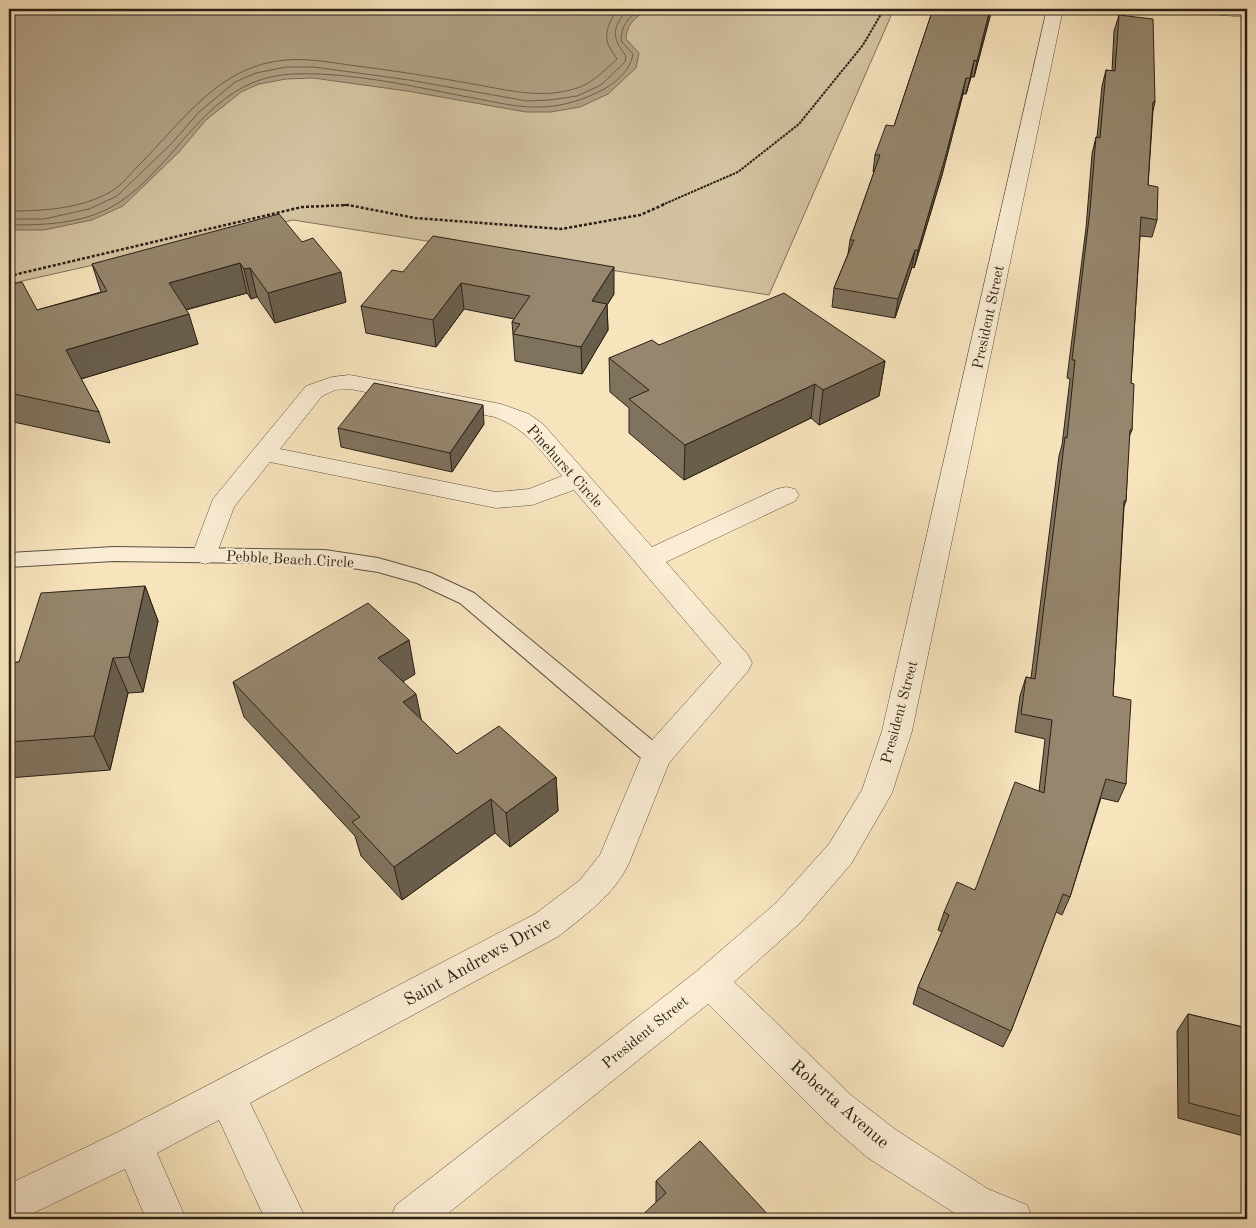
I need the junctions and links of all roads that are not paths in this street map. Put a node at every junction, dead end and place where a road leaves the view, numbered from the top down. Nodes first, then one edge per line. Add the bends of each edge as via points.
1 (1055, 9) edge
2 (1210, 9) edge
3 (1247, 12) edge
4 (264, 453) junction
5 (578, 479) junction
6 (786, 494) dead end
7 (204, 554) junction
8 (9, 560) edge
9 (648, 560) junction
10 (656, 757) junction
11 (709, 982) junction
12 (227, 1096) junction
13 (134, 1145) junction
14 (9, 1204) edge
15 (166, 1219) edge
16 (286, 1219) edge
17 (410, 1219) edge
18 (1013, 1219) edge

1 - 11 street, President Street via 897,731 878,786 840,854 788,913
2 - 3 street
4 - 5 street via 496,500 532,497
4 - 5 street, Pinehurst Circle via 314,391 344,381 501,411 535,430
4 - 7 street, Pinehurst Circle via 222,505
5 - 9 street, Pinehurst Circle
6 - 9 street
7 - 8 lane, Pebble Beach Circle via 114,554
7 - 10 lane, Pebble Beach Circle via 325,557 378,565 424,578 467,598
9 - 10 street, Pinehurst Circle via 738,663
10 - 12 street, Saint Andrews Drive via 614,863 592,890 547,925
11 - 17 street, President Street
11 - 18 street, Roberta Avenue via 838,1108 882,1144 976,1204
12 - 13 street, Saint Andrews Drive
12 - 16 street
13 - 14 street, Saint Andrews Drive
13 - 15 street

